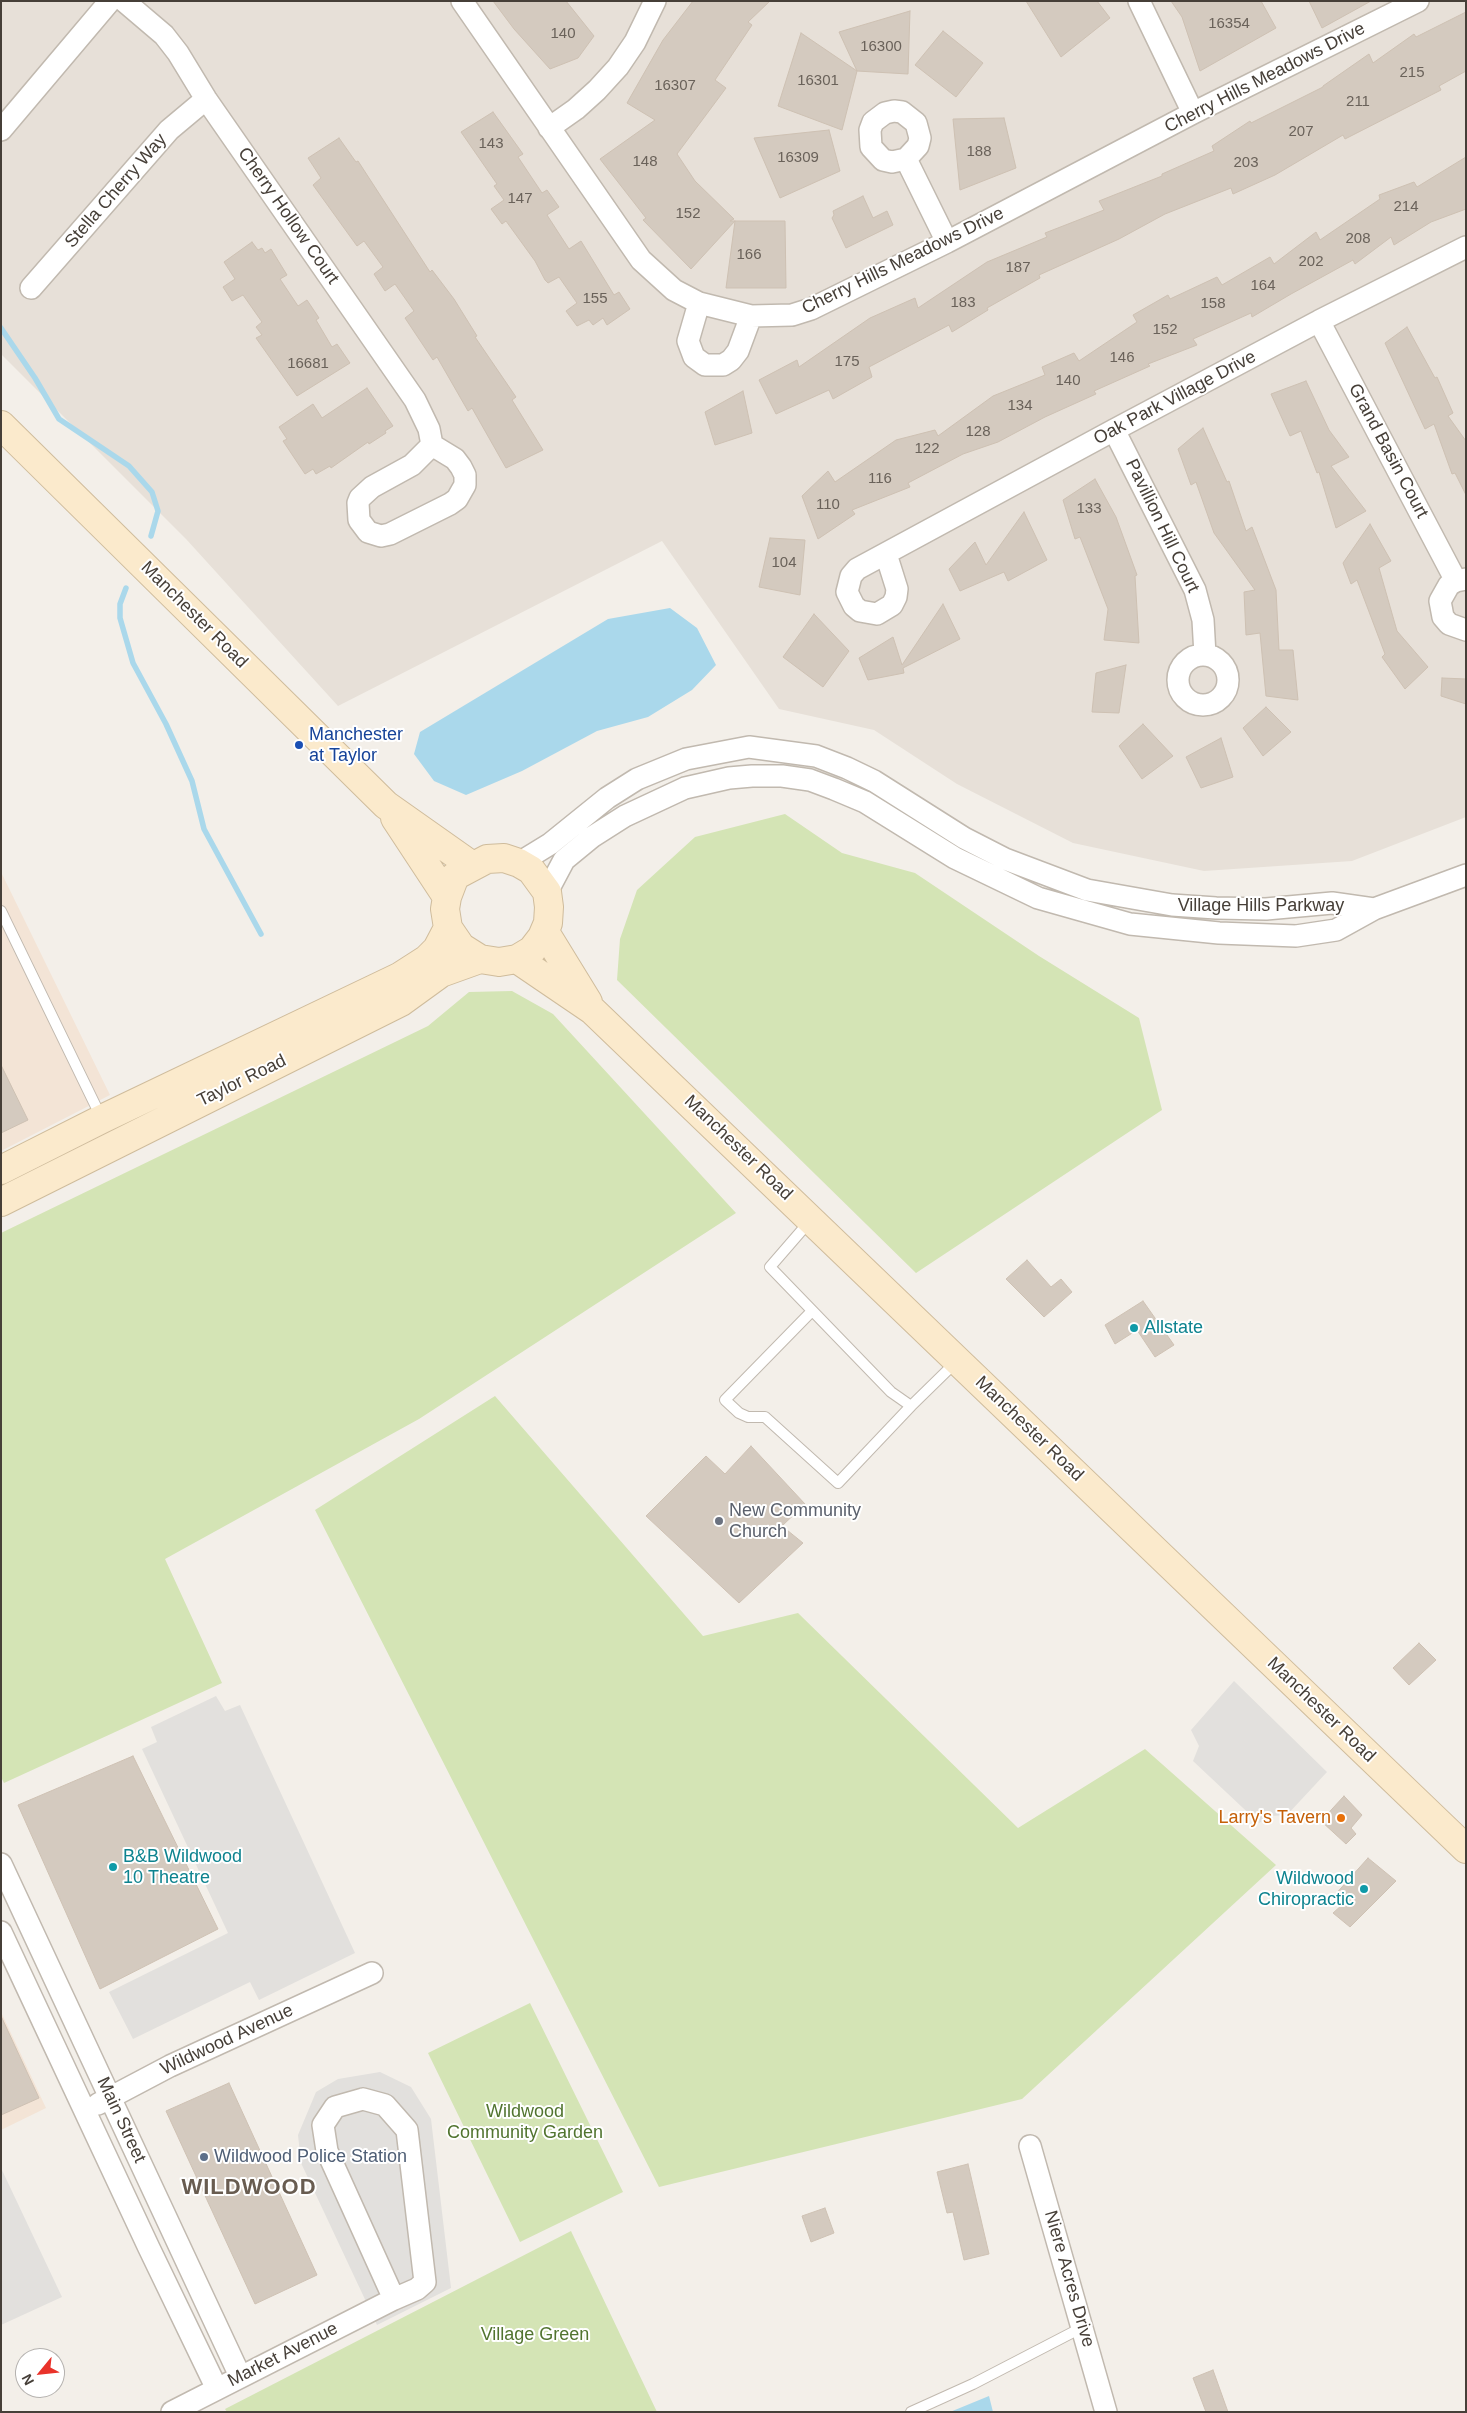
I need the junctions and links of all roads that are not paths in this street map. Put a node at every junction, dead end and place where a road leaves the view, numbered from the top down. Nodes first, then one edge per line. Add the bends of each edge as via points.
1 (110, 1) edge
2 (124, 1) edge
3 (462, 1) edge
4 (655, 1) edge
5 (1139, 1) edge
6 (1418, 1) edge
7 (206, 99) junction
8 (1193, 113) junction
9 (549, 128) junction
10 (1, 130) edge
11 (906, 159) dead end
12 (947, 242) junction
13 (1466, 248) edge
14 (31, 288) dead end
15 (699, 303) junction
16 (751, 316) junction
17 (1319, 321) junction
18 (1, 425) edge
19 (1114, 430) junction
20 (432, 445) junction
21 (886, 554) dead end
22 (1461, 580) edge
23 (1466, 630) edge
24 (1205, 655) dead end
25 (875, 782) junction
26 (865, 802) junction
27 (386, 805) junction
28 (519, 863) junction
29 (471, 865) junction
30 (1466, 875) edge
31 (547, 892) junction
32 (447, 896) junction
33 (1374, 909) junction
34 (1, 911) edge
35 (448, 928) junction
36 (544, 932) junction
37 (517, 959) junction
38 (480, 960) junction
39 (592, 1010) junction
40 (109, 1131) junction
41 (1, 1170) edge
42 (1, 1202) edge
43 (812, 1219) junction
44 (812, 1311) junction
45 (958, 1360) junction
46 (911, 1406) junction
47 (1466, 1849) edge
48 (1, 1864) edge
49 (1, 1932) edge
50 (372, 1973) dead end
51 (110, 2097) junction
52 (84, 2112) junction
53 (1030, 2146) dead end
54 (394, 2299) junction
55 (1083, 2327) junction
56 (240, 2376) junction
57 (217, 2388) junction
58 (172, 2412) edge
59 (911, 2412) edge
60 (1106, 2412) edge

1 - 10 street
2 - 7 street, Cherry Hollow Court via 164,35
3 - 9 street, Cherry Hills Meadows Drive
4 - 9 street via 635,42 618,67 576,109
5 - 8 street
6 - 8 street, Cherry Hills Meadows Drive
7 - 14 street, Stella Cherry Way via 168,130
7 - 20 street, Cherry Hollow Court via 415,400 426,421
8 - 12 street, Cherry Hills Meadows Drive
9 - 15 street, Cherry Hills Meadows Drive via 641,260 674,290
11 - 12 street
12 - 16 street, Cherry Hills Meadows Drive via 811,309 792,315
13 - 17 street, Oak Park Village Drive
15 - 16 street, Cherry Hills Meadows Drive
15 - 16 street via 688,341 694,357 705,365 723,365 731,360
17 - 19 street, Oak Park Village Drive
17 - 22 street, Grand Basin Court
18 - 27 street, Manchester Road
19 - 21 street, Oak Park Village Drive
19 - 24 street, Pavillion Hill Court via 1195,590 1203,620
20 - 20 street via 455,459 465,475 465,485 457,499 390,534 381,536 368,532 359,520 360,498 372,487 412,465
22 - 23 street via 1443,592 1441,610 1449,624
25 - 26 street
25 - 28 street, Village Hills Parkway via 816,756 749,747 711,753 638,779
25 - 33 street, Village Hills Parkway via 964,838 1005,859 1087,890 1172,905 1216,908 1266,909 1332,903
26 - 31 street, Village Hills Parkway via 810,780 782,776 729,778 685,788 625,816 592,837 564,860
26 - 33 street, Village Hills Parkway via 955,858 1038,898 1130,924 1219,933 1296,936 1336,930
27 - 29 street, Manchester Road
27 - 32 street, Manchester Road
28 - 29 street via 504,858 487,859
28 - 31 street via 531,870
29 - 32 street via 455,876
30 - 33 street, Village Hills Parkway
31 - 36 street via 550,908
32 - 35 street
34 - 40 lane
35 - 38 street via 461,947
35 - 40 street, Taylor Road via 437,949 399,977
36 - 37 street via 532,950
36 - 39 street, Manchester Road
37 - 38 street
37 - 39 street, Manchester Road
38 - 40 street, Taylor Road via 441,973 401,1002
39 - 43 street, Manchester Road
40 - 41 street, Taylor Road
40 - 42 street, Taylor Road
43 - 44 lane via 770,1267
43 - 45 street, Manchester Road
44 - 46 lane via 891,1392
44 - 46 lane via 725,1400 748,1417 765,1417 838,1483
45 - 46 lane
45 - 47 street, Manchester Road
48 - 51 street, Main Street
49 - 52 street, Main Street
50 - 51 street, Wildwood Avenue
51 - 52 street, Wildwood Avenue
51 - 56 street, Main Street
52 - 57 street, Main Street
53 - 55 street, Niere Acres Drive
54 - 54 street, Market Avenue via 425,2282 407,2130 385,2105 363,2099 335,2107 323,2125 327,2151
54 - 56 street, Market Avenue
55 - 59 lane
55 - 60 street, Niere Acres Drive
56 - 57 street, Market Avenue
57 - 58 street, Market Avenue

